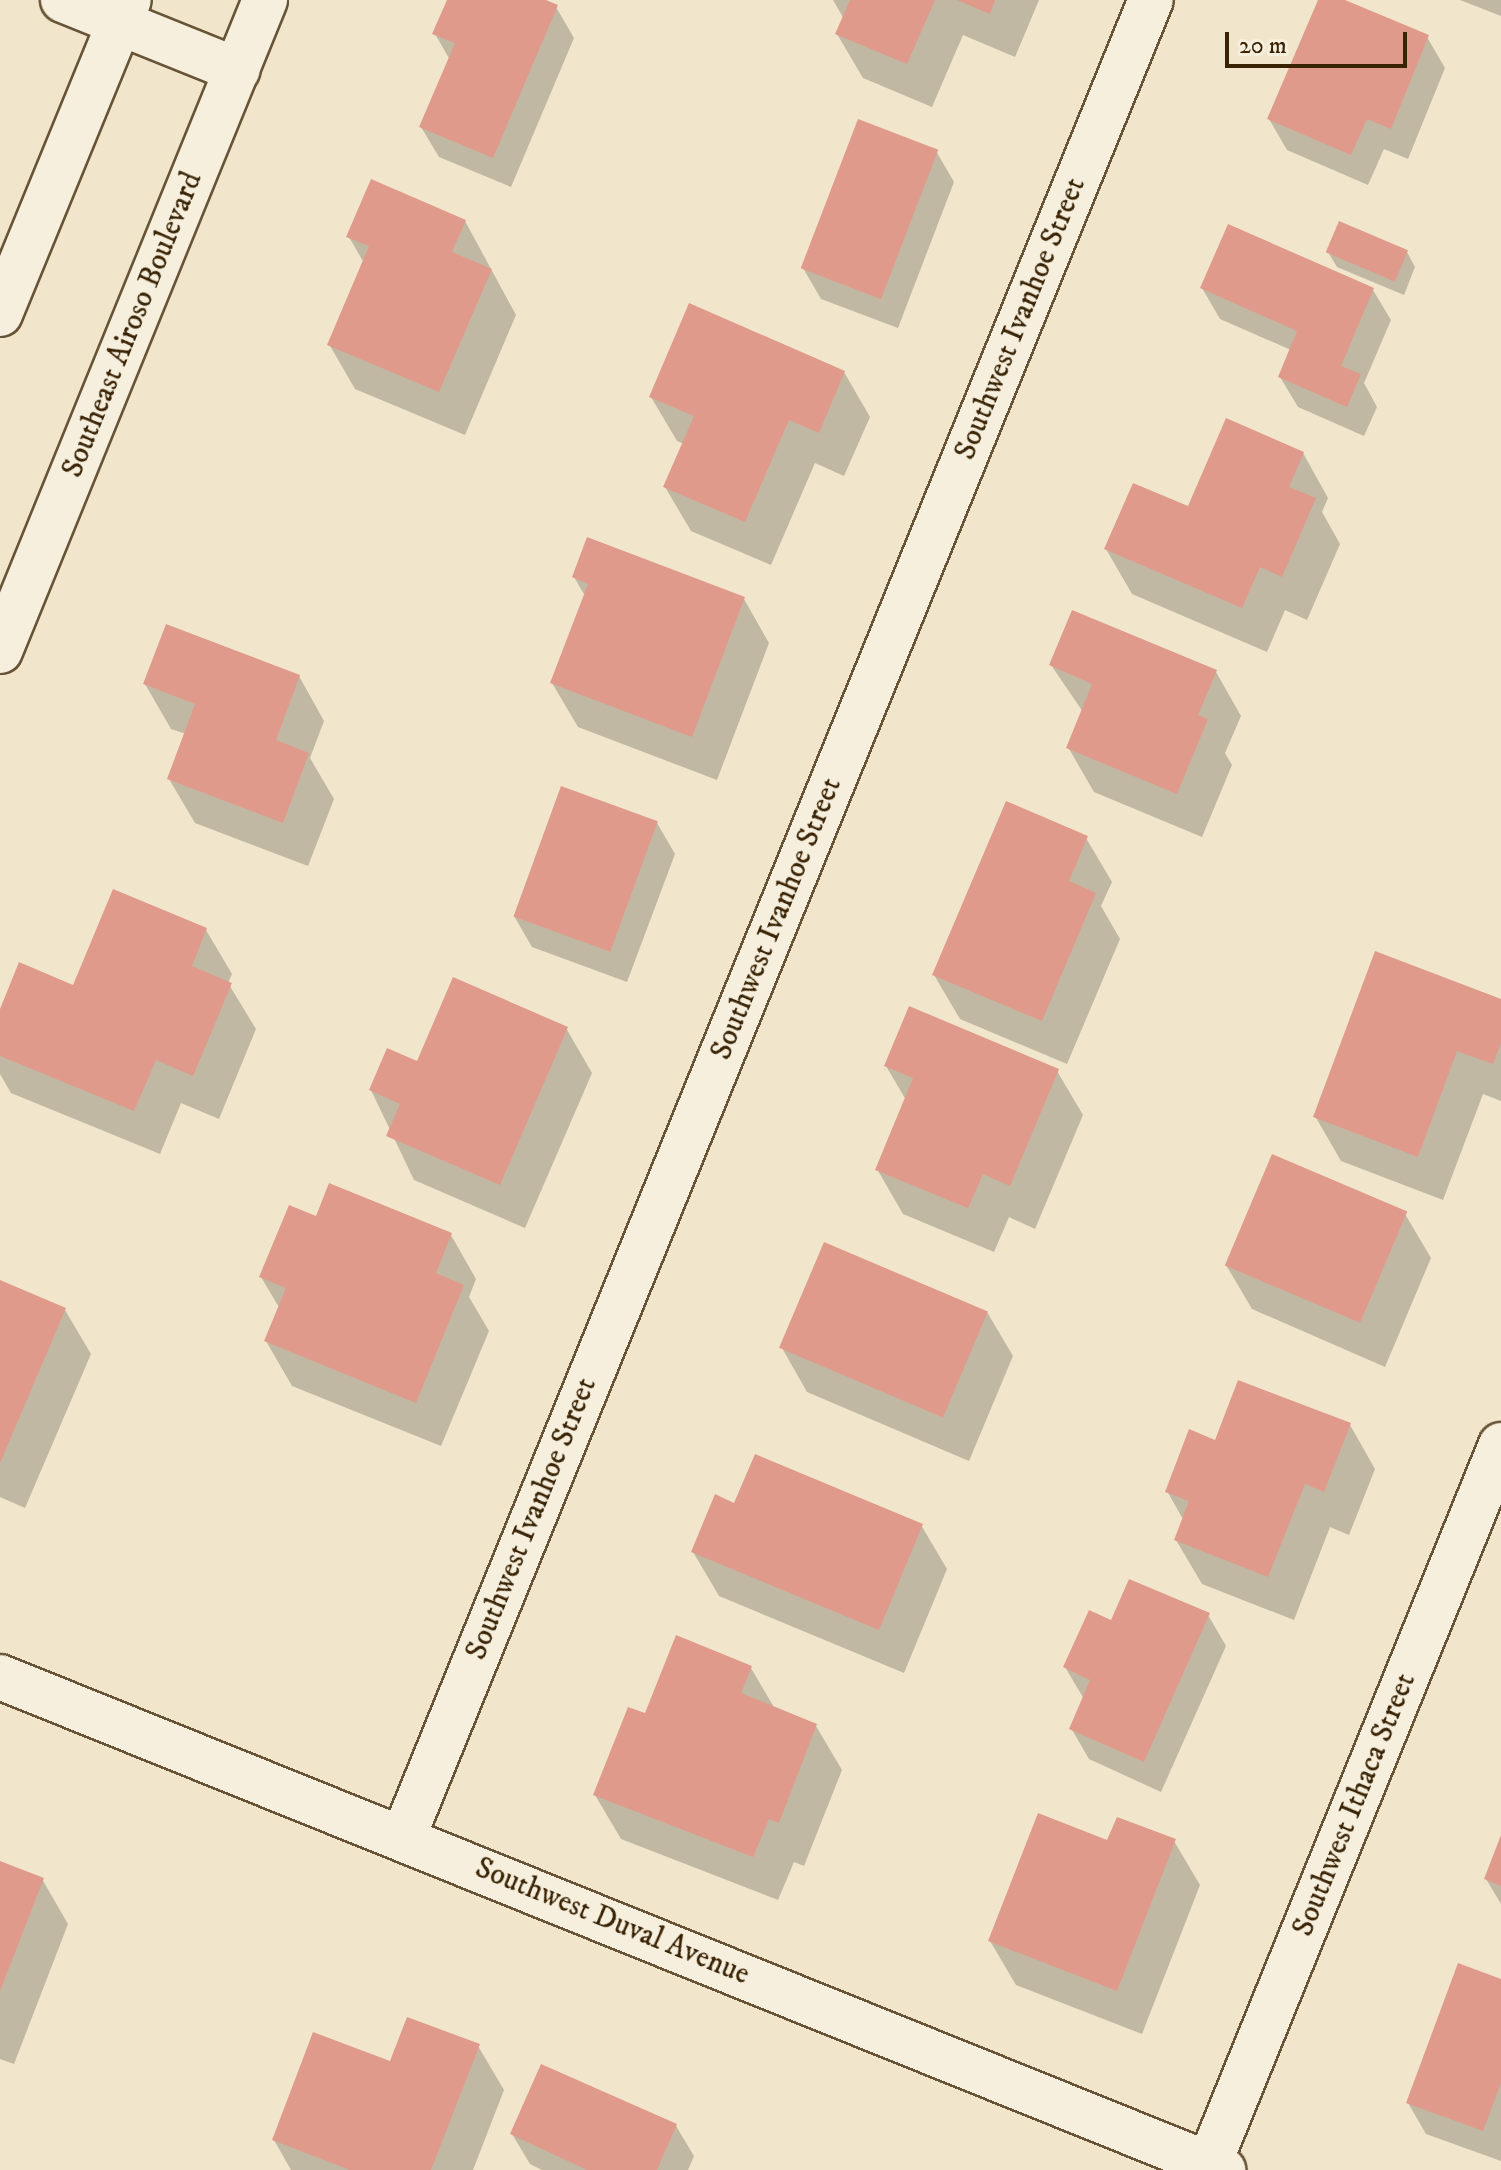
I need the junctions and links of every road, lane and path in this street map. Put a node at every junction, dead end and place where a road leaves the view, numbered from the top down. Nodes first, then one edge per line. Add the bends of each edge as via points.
1 (63, 0) edge
2 (265, 0) edge
3 (1151, 0) edge
4 (124, 12) edge
5 (237, 70) junction
6 (0, 314) edge
7 (0, 651) edge
8 (1501, 1445) edge
9 (0, 1677) edge
10 (403, 1838) junction
11 (1216, 2167) edge

1 - 4 street
2 - 5 street, Southeast Airoso Boulevard
3 - 10 street, Southwest Ivanhoe Street
4 - 5 street
4 - 6 street
5 - 7 street, Southeast Airoso Boulevard
8 - 11 street, Southwest Ithaca Street
9 - 10 street, Southwest Duval Avenue
10 - 11 street, Southwest Duval Avenue

